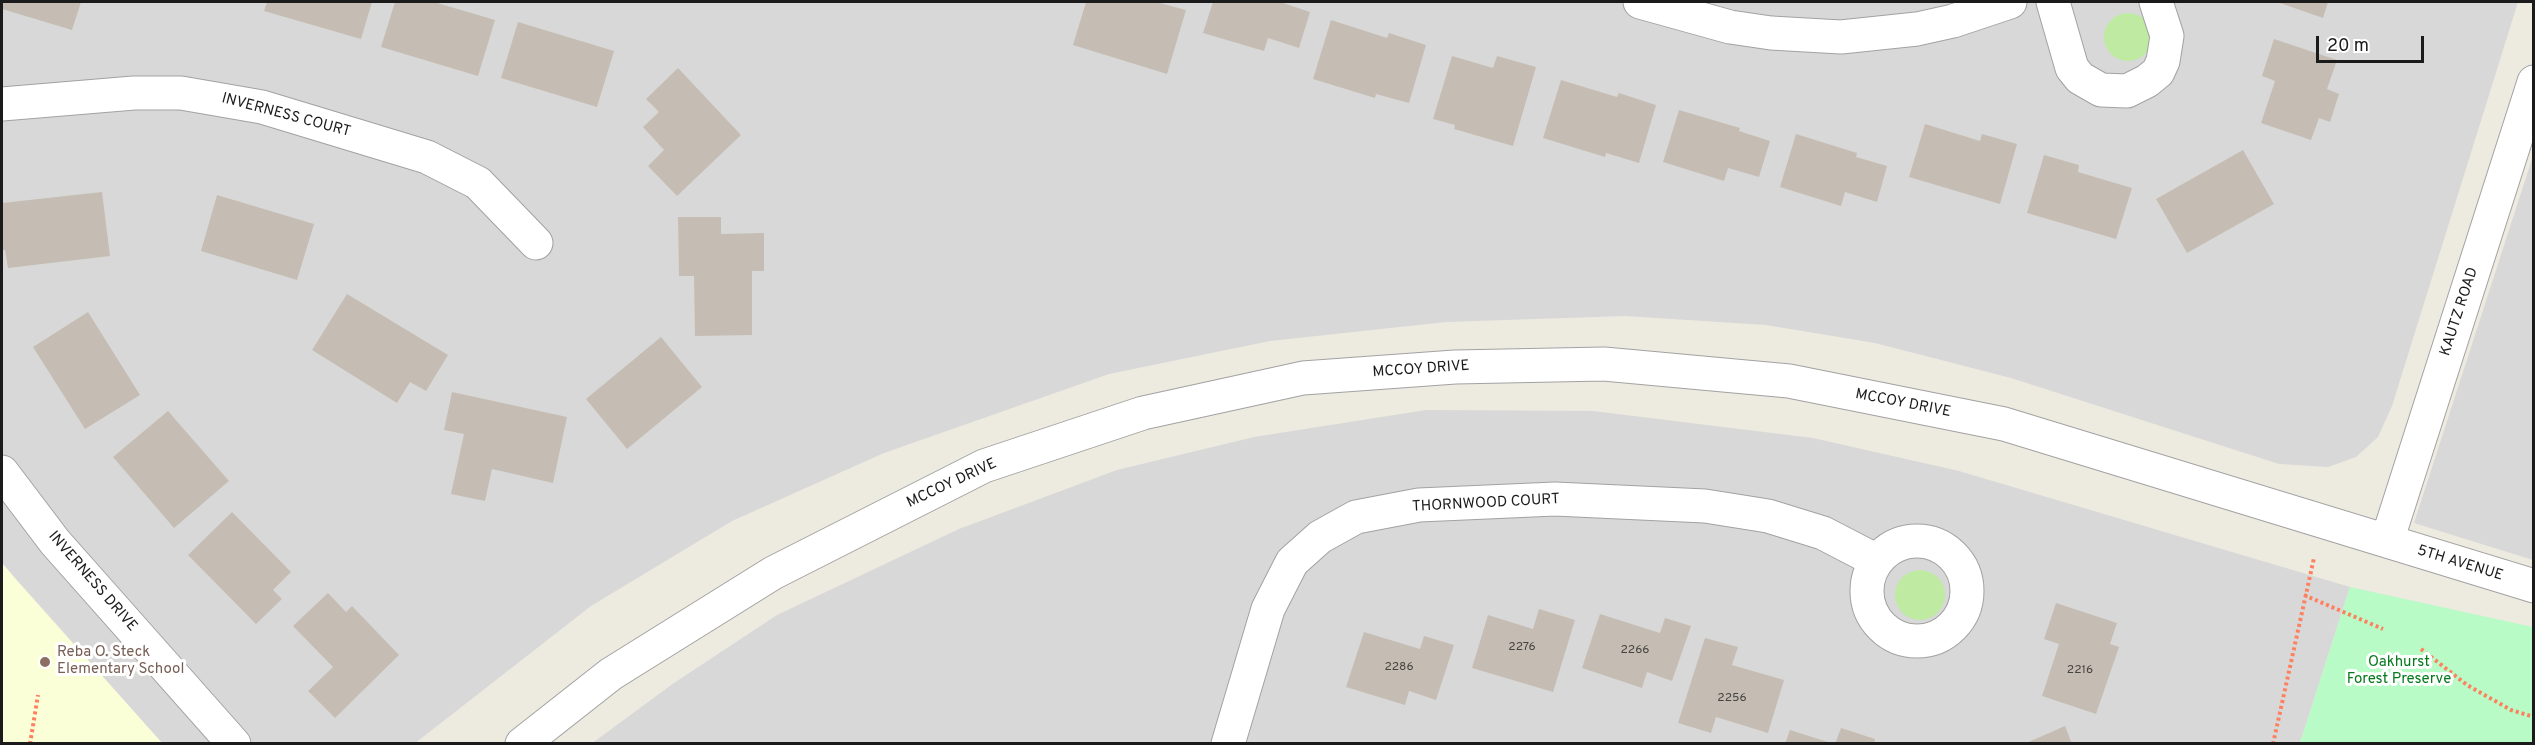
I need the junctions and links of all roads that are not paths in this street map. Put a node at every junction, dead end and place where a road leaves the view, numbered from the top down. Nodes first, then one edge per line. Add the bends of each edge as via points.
1 (1640, 2) edge
2 (2010, 2) edge
3 (2053, 2) edge
4 (2156, 2) edge
5 (2534, 82) edge
6 (2, 104) edge
7 (536, 243) dead end
8 (2, 472) edge
9 (2387, 541) junction
10 (1877, 561) dead end
11 (2534, 586) edge
12 (234, 744) edge
13 (522, 744) edge
14 (1228, 744) edge

1 - 2 street via 1740,28 1841,37 1917,29
3 - 4 street via 2072,68 2080,78 2101,90 2127,91 2158,72 2163,61 2167,36
5 - 9 street, KAUTZ ROAD
6 - 7 street, INVERNESS COURT via 181,93 262,107 427,157 477,183
8 - 12 street, INVERNESS DRIVE via 55,542
9 - 11 street, 5TH AVENUE
9 - 13 street, MCCOY DRIVE via 2004,424 1790,381 1604,364 1455,367 1303,378 1143,412 984,466 773,573 611,674
10 - 14 street, THORNWOOD COURT via 1823,533 1768,516 1705,506 1555,499 1419,505 1356,517 1320,537 1292,562 1269,609

